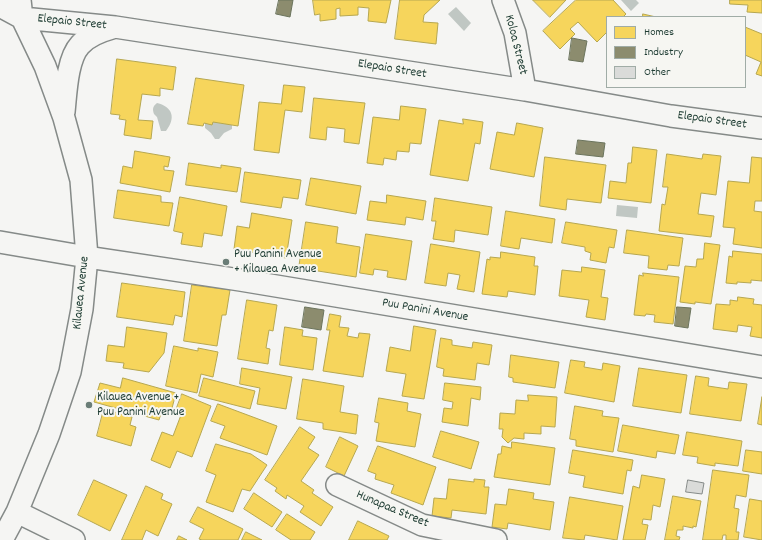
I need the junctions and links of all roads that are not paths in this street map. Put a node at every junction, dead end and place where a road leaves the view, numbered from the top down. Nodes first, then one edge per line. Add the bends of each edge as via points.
1 (503, 0) edge
2 (0, 6) edge
3 (21, 9) edge
4 (115, 27) junction
5 (525, 90) junction
6 (64, 118) junction
7 (762, 128) edge
8 (0, 242) edge
9 (87, 257) junction
10 (762, 367) edge
11 (337, 485) dead end
12 (17, 512) junction
13 (2, 540) edge
14 (74, 540) edge
15 (496, 540) edge

1 - 5 street, Koloa Street via 515,33
2 - 3 street
3 - 4 street, Elepaio Street
3 - 6 street, Kilauea Avenue
4 - 5 street, Elepaio Street
4 - 6 street via 90,36 79,46 70,64
5 - 7 street, Elepaio Street via 671,116
6 - 9 street, Kilauea Avenue via 81,180
8 - 9 street, Puu Panini Avenue
9 - 10 street, Puu Panini Avenue
9 - 12 street, Kilauea Avenue via 82,309 70,372 49,434
11 - 15 street, Hunapaa Street via 422,525
12 - 13 street, Kilauea Avenue
12 - 14 street

